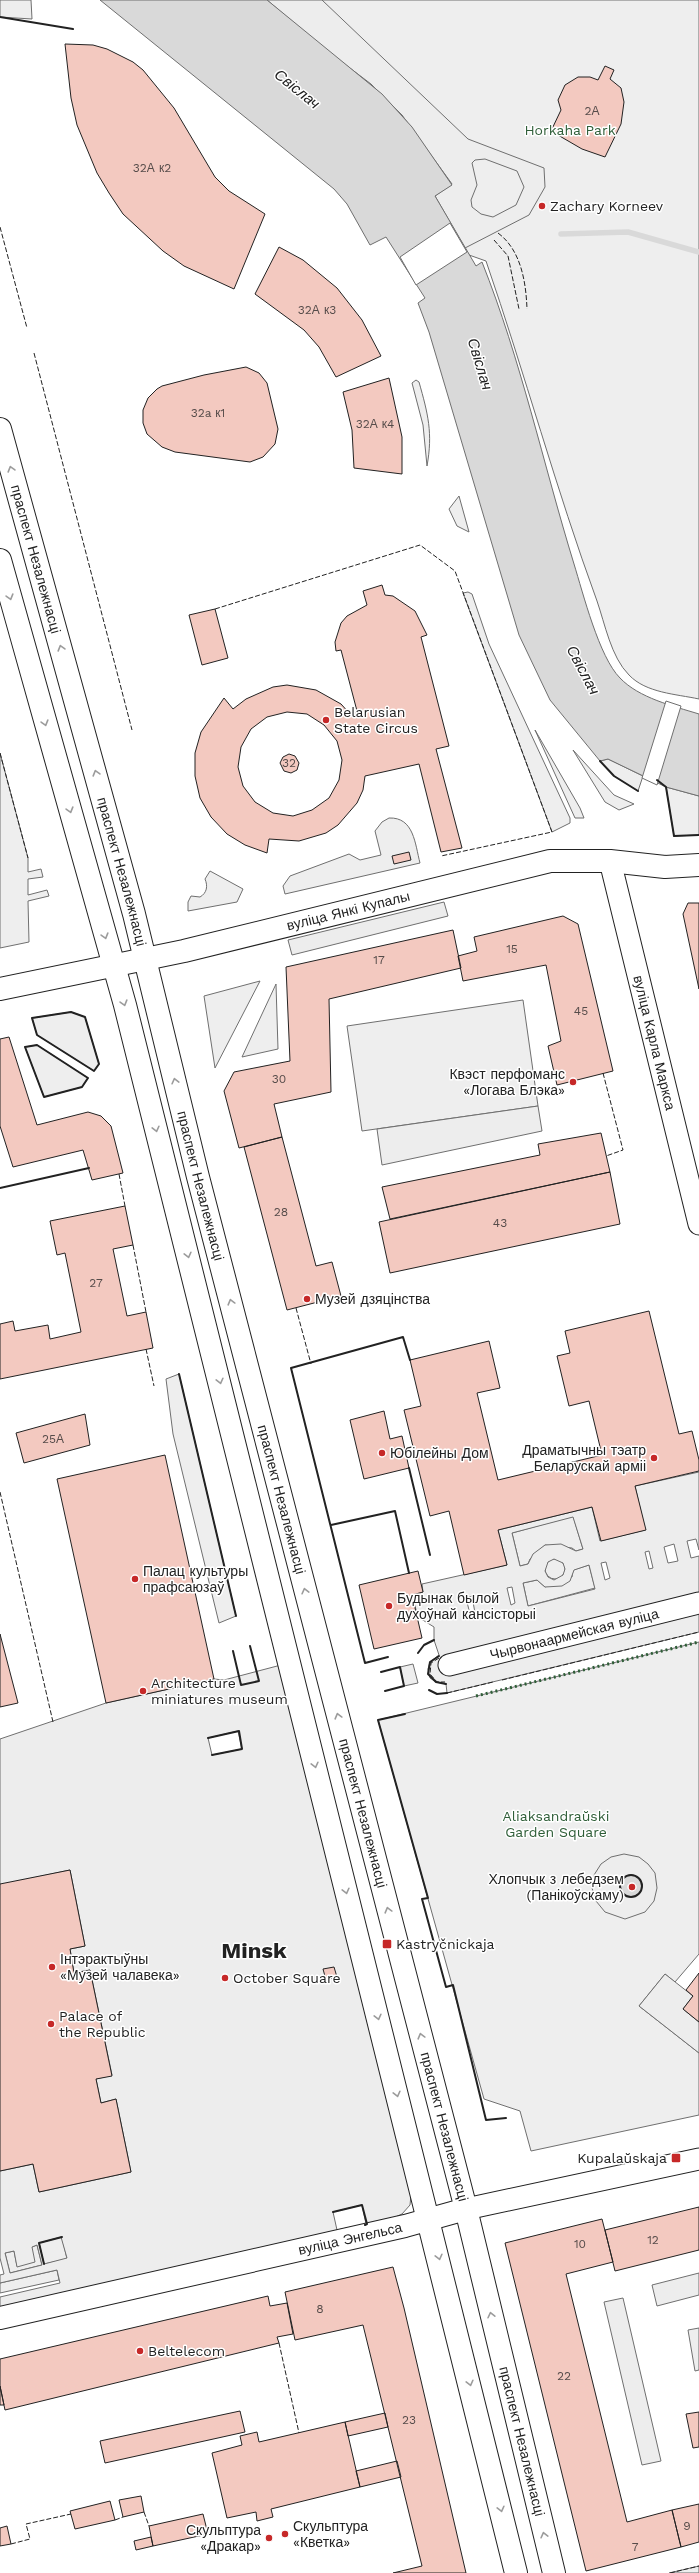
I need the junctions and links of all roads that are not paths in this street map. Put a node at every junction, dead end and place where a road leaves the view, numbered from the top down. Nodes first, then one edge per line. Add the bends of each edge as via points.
1 (0, 429) edge
2 (0, 560) edge
3 (610, 861) junction
4 (699, 865) edge
5 (146, 959) junction
6 (113, 966) junction
7 (0, 989) edge
8 (699, 1224) edge
9 (699, 1603) edge
10 (449, 1665) dead end
11 (699, 2159) edge
12 (466, 2209) junction
13 (429, 2219) junction
14 (0, 2318) edge
15 (516, 2573) edge
16 (554, 2573) edge

5 -> 1 main road, праспект Незалежнасці
2 -> 6 main road
3 - 4 main road, вуліца Янкі Купалы via 665,866
3 - 5 main road, вуліца Янкі Купалы via 550,861
3 - 8 street, вуліца Карла Маркса
5 - 6 main road, вуліца Янкі Купалы
12 -> 5 main road, праспект Незалежнасці via 198,1177
6 - 7 main road, вуліца Янкі Купалы
6 -> 13 main road
9 - 10 street, Чырвонаармейская вуліца
11 - 12 street, вуліца Энгельса
12 - 13 main road, вуліца Энгельса
16 -> 12 main road, праспект Незалежнасці
13 - 14 main road, вуліца Энгельса
13 -> 15 main road

